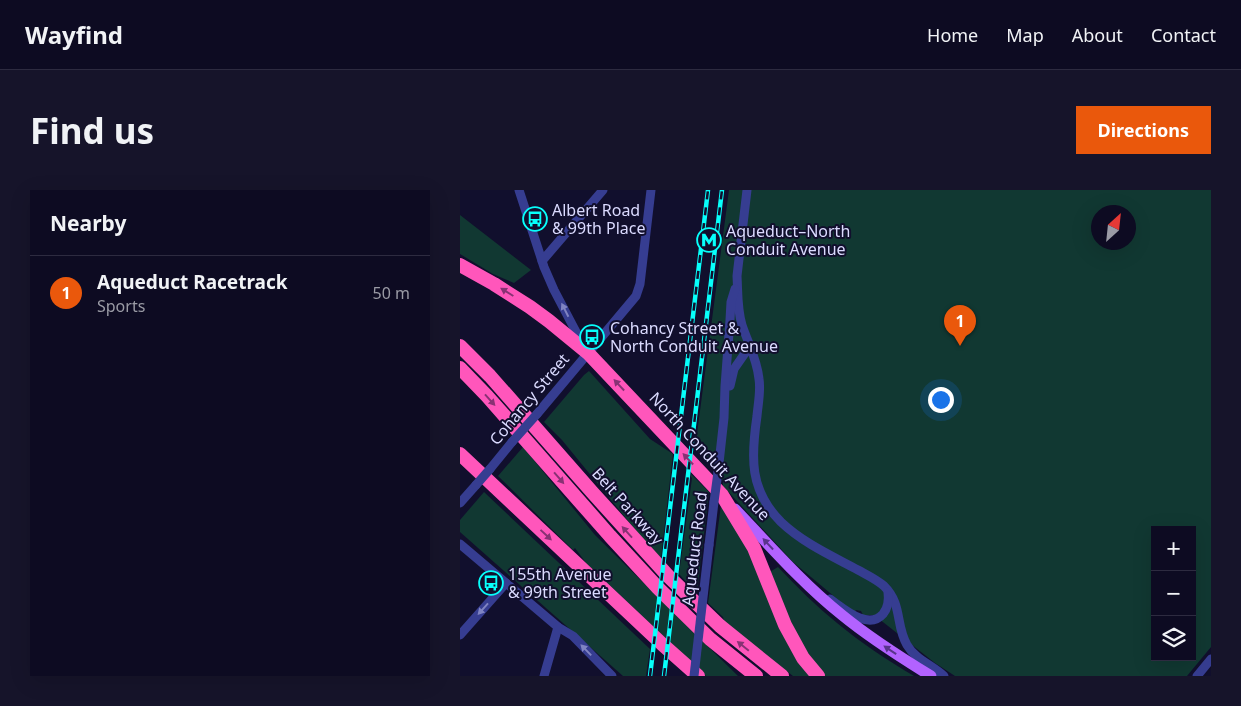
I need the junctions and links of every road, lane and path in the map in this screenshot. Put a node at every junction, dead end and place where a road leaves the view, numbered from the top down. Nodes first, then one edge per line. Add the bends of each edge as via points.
1 (519, 190) edge
2 (603, 190) edge
3 (651, 190) edge
4 (747, 190) edge
5 (542, 261) junction
6 (460, 265) edge
7 (737, 276) junction
8 (460, 338) edge
9 (460, 346) edge
10 (750, 346) junction
11 (588, 353) junction
12 (460, 368) edge
13 (490, 376) junction
14 (724, 418) junction
15 (460, 454) edge
16 (718, 499) junction
17 (460, 504) edge
18 (460, 544) edge
19 (506, 583) junction
20 (808, 585) junction
21 (888, 591) junction
22 (558, 627) junction
23 (460, 634) edge
24 (662, 644) junction
25 (722, 648) junction
26 (1211, 659) edge
27 (544, 676) edge
28 (612, 676) edge
29 (692, 676) edge
30 (698, 676) edge
31 (748, 676) edge
32 (756, 676) edge
33 (782, 676) edge
34 (818, 676) edge
35 (931, 676) edge
36 (944, 676) edge
37 (1197, 676) edge

1 - 5 street
2 - 5 street
3 - 11 street, Cohancy Street via 639,289
4 - 7 street, Aqueduct Road
11 -> 5 street
11 -> 6 highway, North Conduit Avenue via 530,307
7 - 10 street, Aqueduct Road via 740,316
7 - 14 street, Aqueduct Road via 730,320
8 - 13 highway
9 - 13 highway, Belt Parkway
10 - 14 street via 734,369
10 - 21 street, Aqueduct Road via 760,385 753,446 754,467 767,504 780,521 800,537 874,579
16 -> 11 highway, North Conduit Avenue
11 - 17 street, Cohancy Street, bridge
12 -> 25 highway, Belt Parkway via 639,567
33 -> 13 highway, Belt Parkway via 720,626 669,577
14 - 16 street, Aqueduct Road, bridge
15 -> 24 highway
20 -> 16 main road, North Conduit Avenue
16 - 29 street, Aqueduct Road, bridge
16 - 34 highway via 747,535 785,625 803,658
18 - 19 street
19 - 22 street
19 -> 23 street
20 - 21 street via 866,620 883,613 888,603
35 -> 20 main road, North Conduit Avenue via 841,615
21 - 36 street, Aqueduct Road via 895,602 906,644 916,656
22 - 27 street
28 -> 22 street via 573,636
24 - 29 highway
24 - 30 highway
25 - 31 highway
25 - 32 highway, Belt Parkway
26 - 37 street

